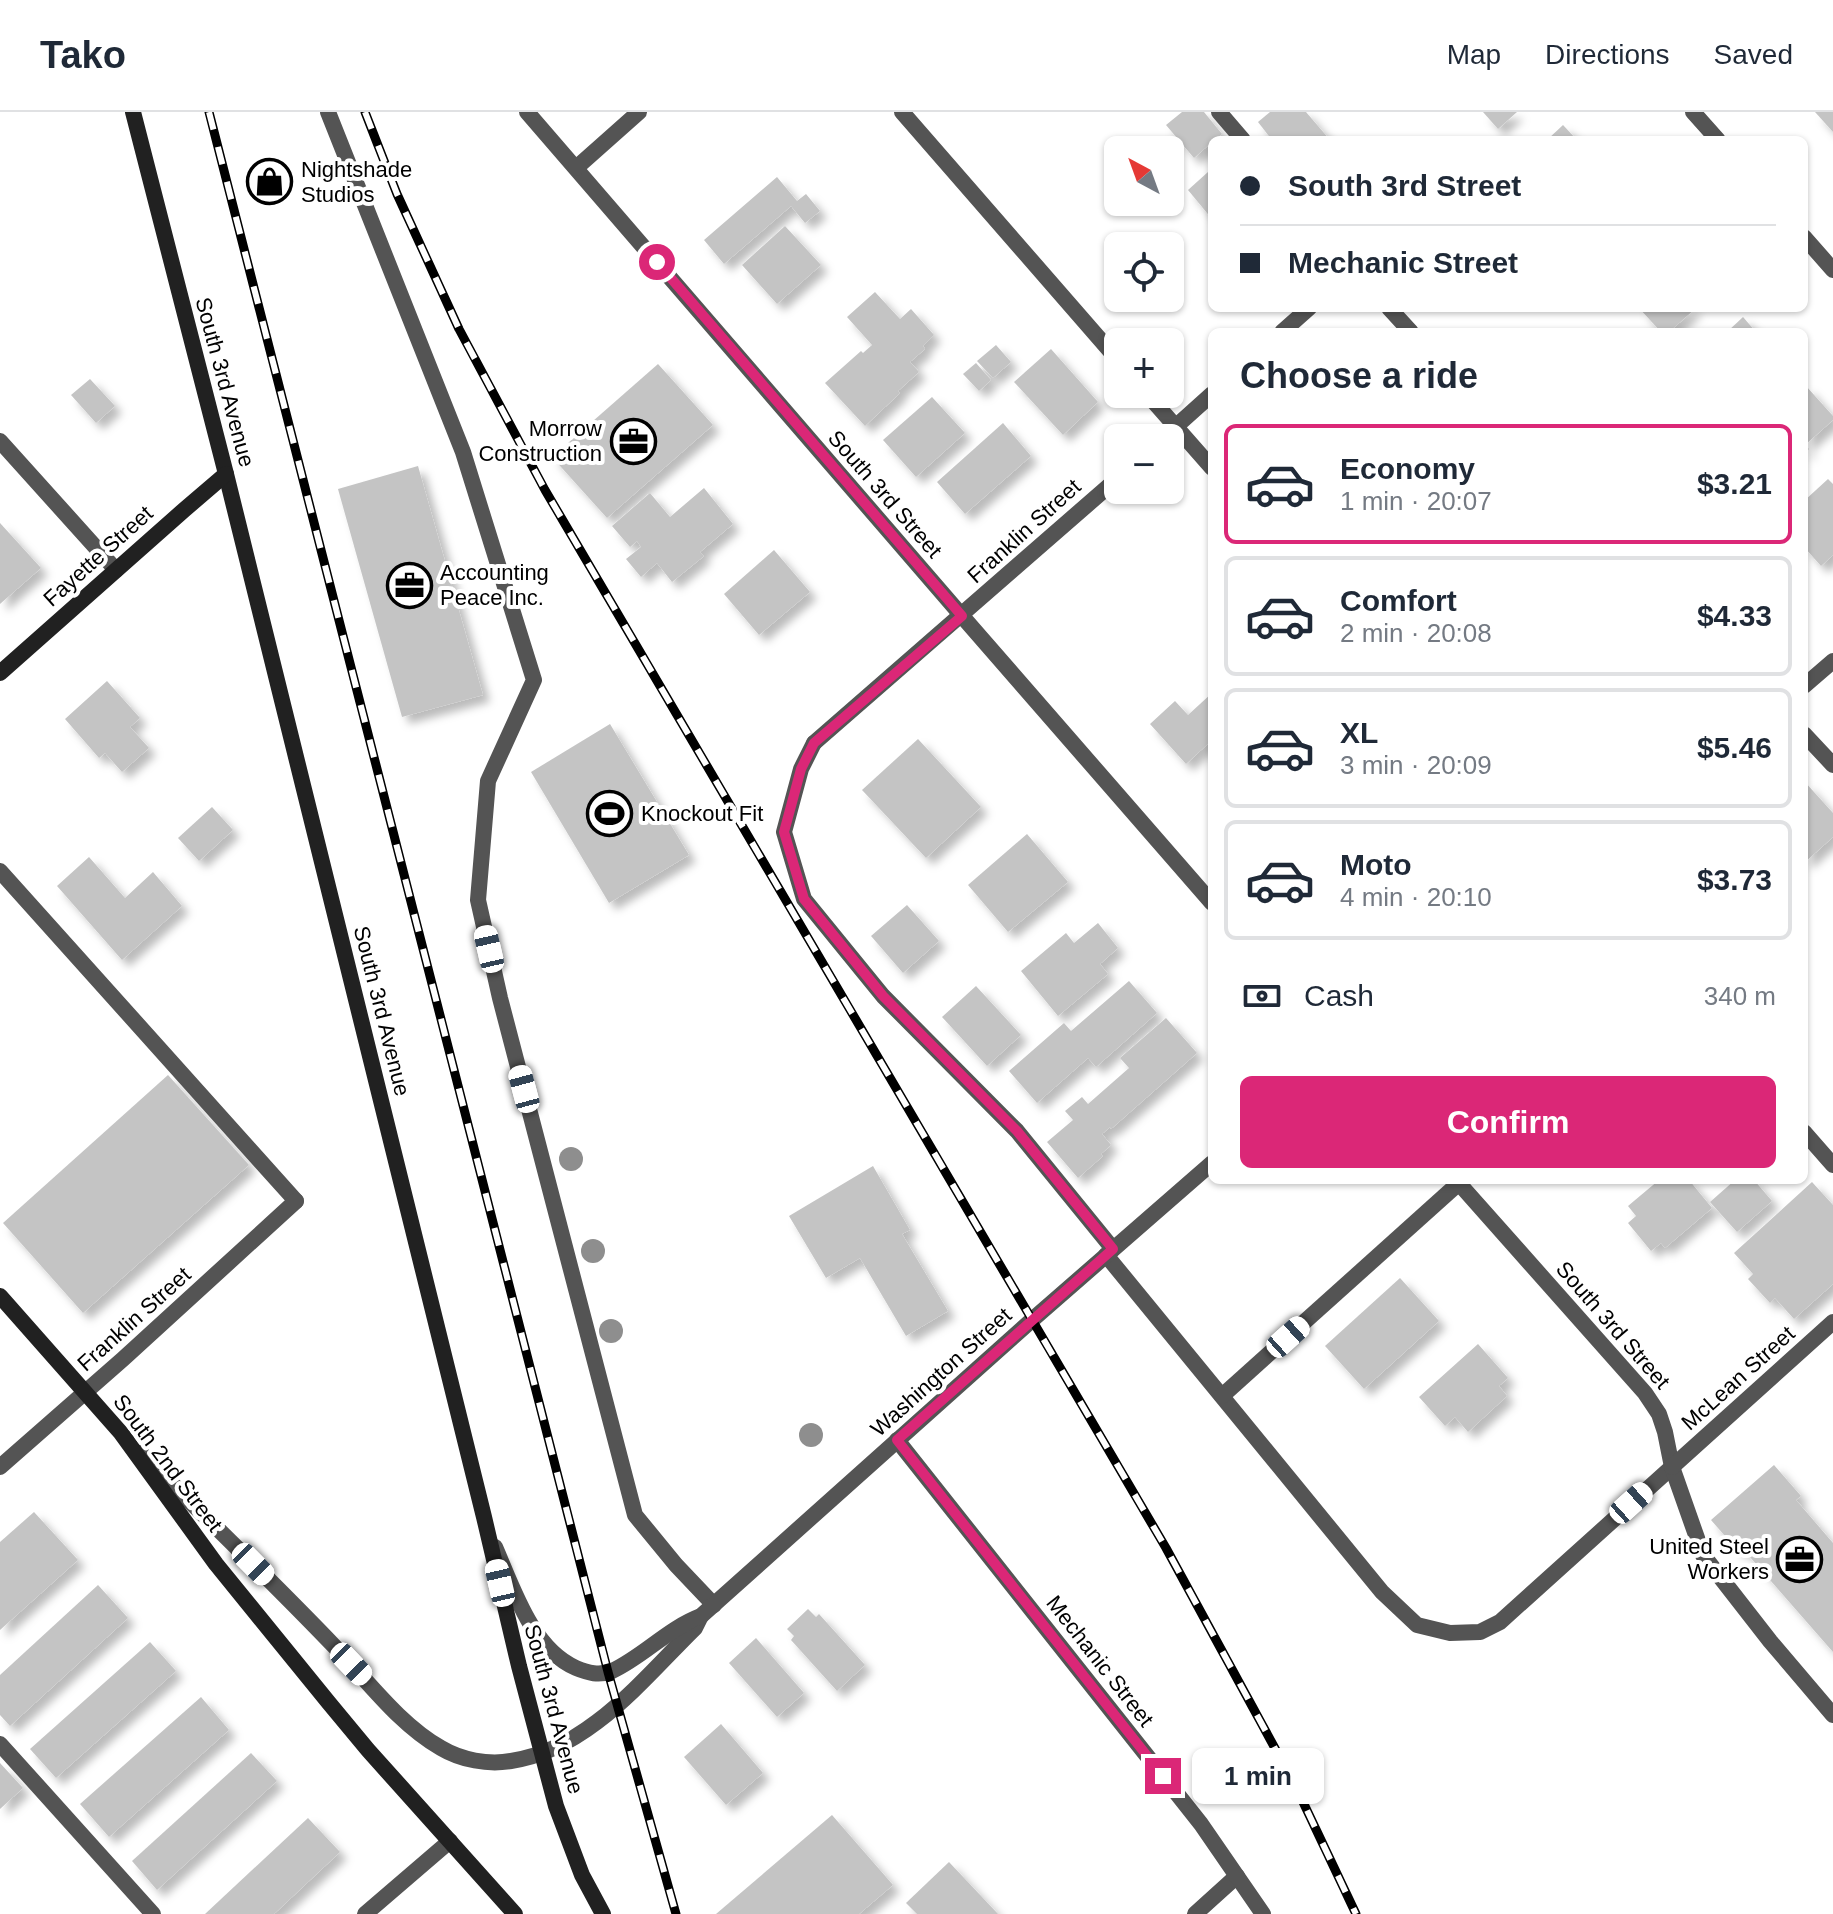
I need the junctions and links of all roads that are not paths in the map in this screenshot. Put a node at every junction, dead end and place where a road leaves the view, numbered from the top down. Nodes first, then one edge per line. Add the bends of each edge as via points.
1 (133, 112) edge
2 (328, 112) edge
3 (527, 112) edge
4 (639, 112) edge
5 (902, 112) edge
6 (1219, 112) edge
7 (1693, 112) edge
8 (1240, 136) edge
9 (1714, 136) edge
10 (576, 168) junction
11 (1808, 242) edge
12 (1833, 270) edge
13 (1304, 312) edge
14 (1393, 312) edge
15 (1286, 328) edge
16 (1407, 328) edge
17 (1104, 344) edge
18 (1208, 398) edge
19 (1178, 424) edge
20 (0, 441) edge
21 (1184, 445) edge
22 (1208, 465) edge
23 (226, 474) junction
24 (1104, 490) edge
25 (116, 570) junction
26 (962, 616) junction
27 (1833, 661) edge
28 (0, 673) edge
29 (1808, 683) edge
30 (1808, 738) edge
31 (814, 743) joint
32 (1833, 765) edge
33 (0, 871) edge
34 (1208, 898) edge
35 (1808, 1137) edge
36 (1833, 1165) edge
37 (1208, 1166) edge
38 (1456, 1184) edge
39 (1460, 1184) edge
40 (1110, 1252) junction
41 (0, 1296) edge
42 (1833, 1322) edge
43 (86, 1392) junction
44 (1222, 1396) junction
45 (121, 1433) junction
46 (897, 1440) junction
47 (0, 1467) edge
48 (1672, 1467) junction
49 (487, 1529) junction
50 (708, 1610) junction
51 (1833, 1715) edge
52 (0, 1744) edge
53 (542, 1753) junction
54 (450, 1841) junction
55 (1237, 1876) junction
56 (153, 1914) edge
57 (365, 1914) edge
58 (515, 1914) edge
59 (603, 1914) edge
60 (1195, 1914) edge
61 (1263, 1914) edge

1 - 23 main road, South 3rd Avenue
2 - 50 street via 463,452 534,680 488,781 478,900 635,1515
3 - 10 street, South 3rd Street
4 - 10 street
5 - 17 street
6 - 8 street
7 - 9 street
10 - 26 street, South 3rd Street
11 - 12 street
13 - 15 street
14 - 16 street
18 - 19 street
20 - 25 street
21 - 22 street
23 - 25 main road, Fayette Street
23 - 49 main road, South 3rd Avenue
24 - 26 street, Franklin Street
25 - 28 main road, Fayette Street
26 - 31 street, Franklin Street
26 - 34 street, South 3rd Street
27 - 29 street
30 - 32 street
31 - 40 street, McLean Street via 801,769 784,832 804,899 883,996 1017,1131
33 - 43 street, Franklin Street via 296,1201
35 - 36 street
37 - 40 street, Washington Street
38 - 44 street
39 - 48 street, South 3rd Street via 1639,1384 1659,1414
40 - 44 street, McLean Street
40 - 46 street, Washington Street
41 - 43 main road, South 2nd Street
42 - 48 street, McLean Street
43 - 45 main road, South 2nd Street
43 - 47 street, Franklin Street
44 - 48 street, McLean Street via 1382,1592 1417,1625 1450,1633 1480,1632 1500,1622
45 - 53 street, Washington Street via 413,1728 452,1754 489,1763
45 - 54 main road, South 2nd Street via 288,1654
46 - 50 street, Washington Street
46 - 55 street, Mechanic Street
48 - 51 street, South 3rd Street via 1703,1555
49 - 50 street, Washington Street via 540,1638 566,1663 587,1673 608,1672 633,1659
49 - 53 main road, South 3rd Avenue
50 - 53 street, Washington Street via 605,1716
52 - 56 street
53 - 59 main road, South 3rd Avenue via 570,1845
54 - 57 street
54 - 58 main road, South 2nd Street
55 - 60 street
55 - 61 street, Mechanic Street

